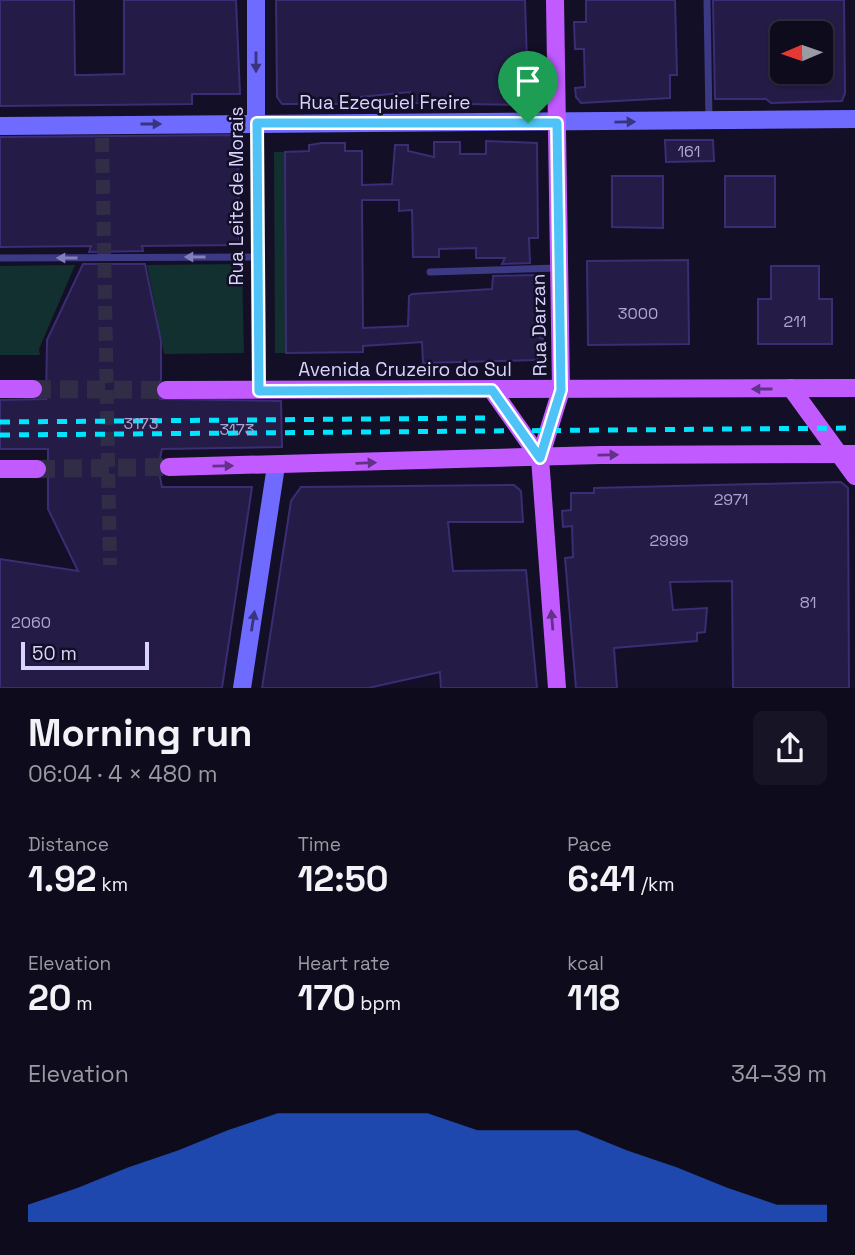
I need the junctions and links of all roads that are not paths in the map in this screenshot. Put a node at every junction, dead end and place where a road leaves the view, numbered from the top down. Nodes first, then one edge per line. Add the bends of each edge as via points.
1 (256, 0) edge
2 (555, 0) edge
3 (707, 0) edge
4 (855, 119) edge
5 (709, 121) junction
6 (257, 123) junction
7 (557, 123) junction
8 (0, 126) edge
9 (257, 257) junction
10 (0, 258) edge
11 (559, 268) junction
12 (430, 272) dead end
13 (791, 388) junction
14 (855, 388) edge
15 (0, 389) edge
16 (33, 389) tunnel mouth
17 (166, 390) tunnel mouth
18 (492, 390) junction
19 (561, 390) junction
20 (259, 391) junction
21 (846, 454) edge
22 (540, 458) junction
23 (276, 466) junction
24 (169, 467) tunnel mouth
25 (0, 469) edge
26 (37, 469) tunnel mouth
27 (855, 476) edge
28 (242, 688) edge
29 (557, 688) edge

1 -> 6 street, Rua Leite de Morais
2 - 7 main road, Rua Darzan
3 - 5 lane
4 - 5 street, Rua Ezequiel Freire
7 -> 5 street, Rua Ezequiel Freire
6 - 7 street, Rua Ezequiel Freire
8 -> 6 street, Rua Ezequiel Freire
6 - 9 lane, Rua Leite de Morais
7 - 11 main road, Rua Darzan
9 -> 10 lane
9 - 20 lane, Rua Leite de Morais
11 - 12 lane
11 - 19 main road, Rua Darzan
13 - 14 main road, Avenida Cruzeiro do Sul
13 -> 19 main road, Avenida Cruzeiro do Sul
13 - 21 main road
15 - 16 main road
17 - 20 main road, Avenida Cruzeiro do Sul
18 - 19 main road, Avenida Cruzeiro do Sul
18 - 20 main road, Avenida Cruzeiro do Sul
18 - 22 main road
19 - 22 main road, Rua Darzan
22 -> 21 main road
21 - 27 main road
23 -> 22 main road
29 -> 22 main road, Rua Darzan
24 -> 23 main road
28 -> 23 street
25 - 26 main road

